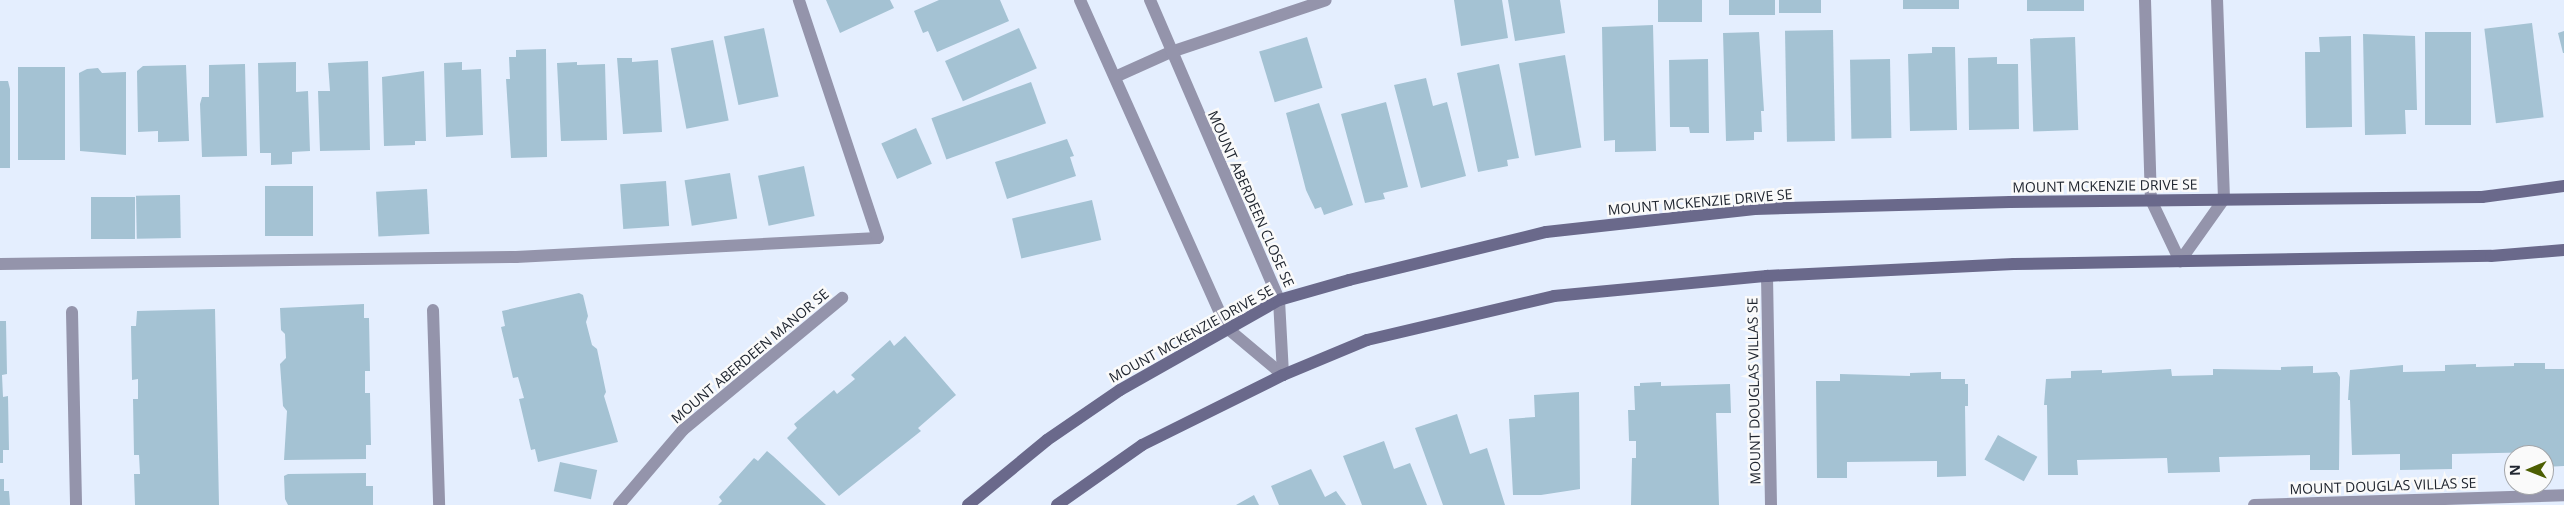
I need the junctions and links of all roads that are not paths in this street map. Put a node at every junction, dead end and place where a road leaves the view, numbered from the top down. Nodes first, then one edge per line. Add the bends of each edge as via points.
1 (799, 0) edge
2 (1080, 0) edge
3 (1150, 0) edge
4 (1326, 0) edge
5 (2145, 0) edge
6 (2217, 0) edge
7 (1171, 52) junction
8 (1115, 77) junction
9 (2564, 186) edge
10 (2224, 199) junction
11 (2151, 200) junction
12 (2564, 250) edge
13 (2180, 261) junction
14 (0, 264) edge
15 (1767, 276) junction
16 (842, 298) dead end
17 (1279, 300) junction
18 (433, 310) dead end
19 (72, 312) dead end
20 (1227, 328) junction
21 (1283, 376) junction
22 (2564, 495) edge
23 (2513, 501) edge
24 (76, 505) edge
25 (439, 505) edge
26 (620, 505) edge
27 (968, 505) edge
28 (1057, 505) edge
29 (1771, 505) edge
30 (2254, 505) edge

1 - 14 street via 878,238 516,257
2 - 8 street
3 - 7 street, MOUNT ABERDEEN CLOSE SE
4 - 7 street
5 - 11 street
6 - 10 street
7 - 8 street
7 - 17 street, MOUNT ABERDEEN CLOSE SE
8 - 20 street
9 - 10 street, MOUNT MCKENZIE DRIVE SE via 2482,197
10 - 11 street, MOUNT MCKENZIE DRIVE SE
10 - 13 street
11 - 13 street
11 - 17 street, MOUNT MCKENZIE DRIVE SE via 1755,209 1555,231
12 - 13 street via 2491,256
13 - 15 street via 2014,264
15 - 21 street via 1554,296 1366,340
15 - 29 street, MOUNT DOUGLAS VILLAS SE
16 - 26 street, MOUNT ABERDEEN MANOR SE via 683,430
17 - 20 street, MOUNT MCKENZIE DRIVE SE
17 - 21 street, MOUNT ABERDEEN CLOSE SE
18 - 25 street
19 - 24 street
20 - 21 street
20 - 27 street, MOUNT MCKENZIE DRIVE SE via 1120,390 1047,440
21 - 28 street via 1142,445
22 - 23 street, MOUNT DOUGLAS VILLAS SE
23 - 30 street, MOUNT DOUGLAS VILLAS SE

